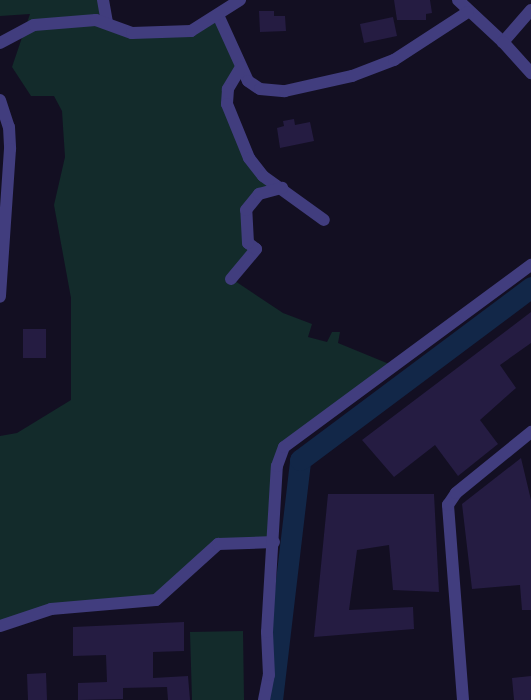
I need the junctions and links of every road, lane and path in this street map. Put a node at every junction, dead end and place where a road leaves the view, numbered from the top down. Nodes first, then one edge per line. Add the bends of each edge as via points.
1 (103, 0) edge
2 (240, 0) edge
3 (458, 0) edge
4 (531, 10) edge
5 (468, 12) junction
6 (218, 15) junction
7 (107, 23) junction
8 (503, 42) junction
9 (0, 43) edge
10 (241, 67) junction
11 (531, 73) edge
12 (0, 100) edge
13 (282, 188) junction
14 (324, 220) dead end
15 (531, 265) edge
16 (232, 279) dead end
17 (0, 297) edge
18 (531, 432) edge
19 (274, 542) junction
20 (0, 626) edge
21 (264, 700) edge
22 (463, 700) edge

1 - 7 street
2 - 6 street
3 - 5 street
4 - 8 street
5 - 8 street
5 - 10 street via 394,60 308,88 260,89 248,81
6 - 7 street via 191,31 132,33
6 - 10 street
7 - 9 street via 34,25
8 - 11 street
10 - 13 street via 228,89 227,104 234,128 263,176
12 - 17 street via 9,127 10,149
13 - 14 street
13 - 16 street via 259,194 246,210 248,243 256,249
15 - 19 street via 284,447 277,466
18 - 22 street via 456,493 448,505
19 - 20 street via 218,544 156,600 51,609
19 - 21 street via 267,632 269,675

